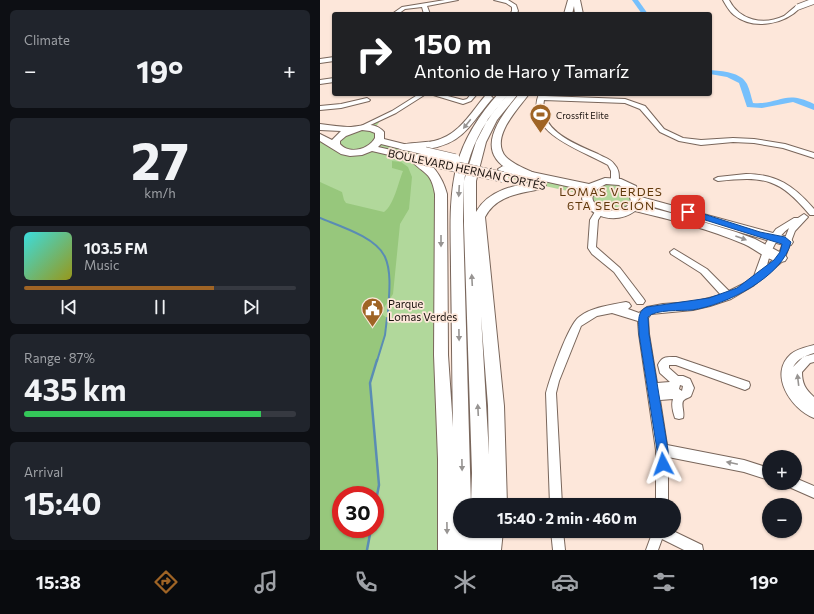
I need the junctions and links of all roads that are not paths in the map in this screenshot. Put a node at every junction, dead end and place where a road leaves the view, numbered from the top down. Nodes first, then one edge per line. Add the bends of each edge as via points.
1 (455, 0) edge
2 (497, 0) edge
3 (726, 0) edge
4 (731, 0) edge
5 (804, 0) edge
6 (572, 1) edge
7 (813, 1) edge
8 (424, 4) junction
9 (797, 6) junction
10 (398, 12) edge
11 (426, 12) edge
12 (514, 12) edge
13 (569, 12) edge
14 (572, 12) edge
15 (578, 12) edge
16 (332, 59) edge
17 (320, 61) edge
18 (332, 80) edge
19 (320, 82) edge
20 (420, 96) edge
21 (440, 96) edge
22 (472, 96) edge
23 (490, 96) edge
24 (501, 96) edge
25 (511, 96) edge
26 (523, 96) edge
27 (540, 98) edge
28 (367, 100) dead end
29 (320, 108) edge
30 (382, 120) junction
31 (320, 127) edge
32 (358, 128) junction
33 (320, 137) edge
34 (379, 137) junction
35 (336, 146) junction
36 (402, 147) junction
37 (371, 148) junction
38 (420, 156) junction
39 (814, 156) edge
40 (503, 173) junction
41 (530, 175) junction
42 (718, 178) dead end
43 (615, 181) junction
44 (540, 185) junction
45 (588, 192) junction
46 (635, 203) junction
47 (599, 212) junction
48 (814, 213) edge
49 (804, 216) junction
50 (772, 237) junction
51 (787, 242) junction
52 (766, 250) junction
53 (674, 252) dead end
54 (781, 258) junction
55 (758, 277) junction
56 (728, 296) junction
57 (636, 307) junction
58 (814, 349) edge
59 (814, 358) edge
60 (745, 385) dead end
61 (676, 390) junction
62 (653, 392) junction
63 (814, 404) edge
64 (814, 413) edge
65 (679, 414) dead end
66 (662, 450) junction
67 (762, 472) edge
68 (802, 487) edge
69 (814, 492) edge
70 (462, 498) edge
71 (480, 498) edge
72 (498, 498) edge
73 (556, 498) edge
74 (662, 498) edge
75 (461, 538) edge
76 (478, 538) edge
77 (493, 538) edge
78 (558, 538) edge
79 (657, 538) edge
80 (674, 538) edge
81 (447, 550) edge
82 (461, 550) edge
83 (477, 550) edge
84 (492, 550) edge
85 (559, 550) edge
86 (652, 550) edge
87 (697, 550) edge

1 - 8 street
2 - 12 street via 514,6
3 - 9 street via 736,14 756,21 771,22 782,19
4 - 9 street via 741,14 757,19 775,19
5 - 7 highway
6 - 13 highway
6 - 14 highway
6 - 15 highway
7 - 9 street, bridge
8 - 10 street via 404,8
8 - 11 street
16 - 17 street
18 - 19 street
20 - 30 street
21 - 22 street via 463,102
23 -> 36 highway via 466,126 451,139 425,146
24 -> 70 highway via 484,117 474,135 464,156 460,176 457,221
71 -> 25 highway via 470,181 481,142 493,119
26 - 41 highway via 502,124 495,148 501,159 510,167
27 - 39 street via 635,104 650,114 660,130 682,140 769,142
27 - 43 street via 539,110 542,120 551,130 565,142 611,164 615,171
28 - 29 street
30 - 32 street
30 - 34 street
31 - 32 main road via 340,130
32 - 34 main road, BOULEVARD HERNÁN CORTÉS via 372,128
32 - 35 main road via 341,135 336,140
33 - 35 main road
34 - 36 main road, BOULEVARD HERNÁN CORTÉS
34 - 37 main road
35 - 37 main road via 350,153
36 - 38 main road, BOULEVARD HERNÁN CORTÉS
37 - 38 main road, BOULEVARD HERNÁN CORTÉS
38 - 40 main road, BOULEVARD HERNÁN CORTÉS, bridge
38 -> 81 highway via 423,164 436,177 441,194 441,355
40 - 41 main road, BOULEVARD HERNÁN CORTÉS
40 - 44 main road, BOULEVARD HERNÁN CORTÉS
41 - 45 main road, BOULEVARD HERNÁN CORTÉS
42 - 48 street via 761,176 776,181 798,195
43 - 45 main road via 596,184
43 - 46 main road via 631,187 636,193
44 - 45 main road, BOULEVARD HERNÁN CORTÉS
44 - 72 highway via 494,197 484,206 479,217 496,406
45 - 47 main road via 589,204
46 - 47 main road via 626,212 618,214
46 - 50 main road via 688,212
46 -> 52 main road via 722,231 755,243
47 - 57 street via 594,220 592,248 625,279
48 - 49 street
49 - 50 street
49 - 51 street via 793,227
50 - 51 main road
50 - 52 street
51 - 54 street
52 - 54 main road
52 - 55 street
53 - 56 street via 699,268
54 - 55 street
55 - 56 street
56 - 57 street via 693,306
57 - 62 street via 644,334
57 - 73 street via 594,312 577,324 554,382 550,406
58 - 64 street via 791,360 786,372 789,388 806,410
63 -> 59 street via 803,395 796,383 797,370 807,360
60 - 61 street via 676,361 666,361 663,365 664,370
61 - 62 street
61 - 65 street
62 - 66 street
67 -> 66 street
66 - 74 street
68 - 69 street
75 - 82 highway
76 - 83 highway
77 - 84 highway
78 - 85 street
79 - 86 street
80 - 87 street

